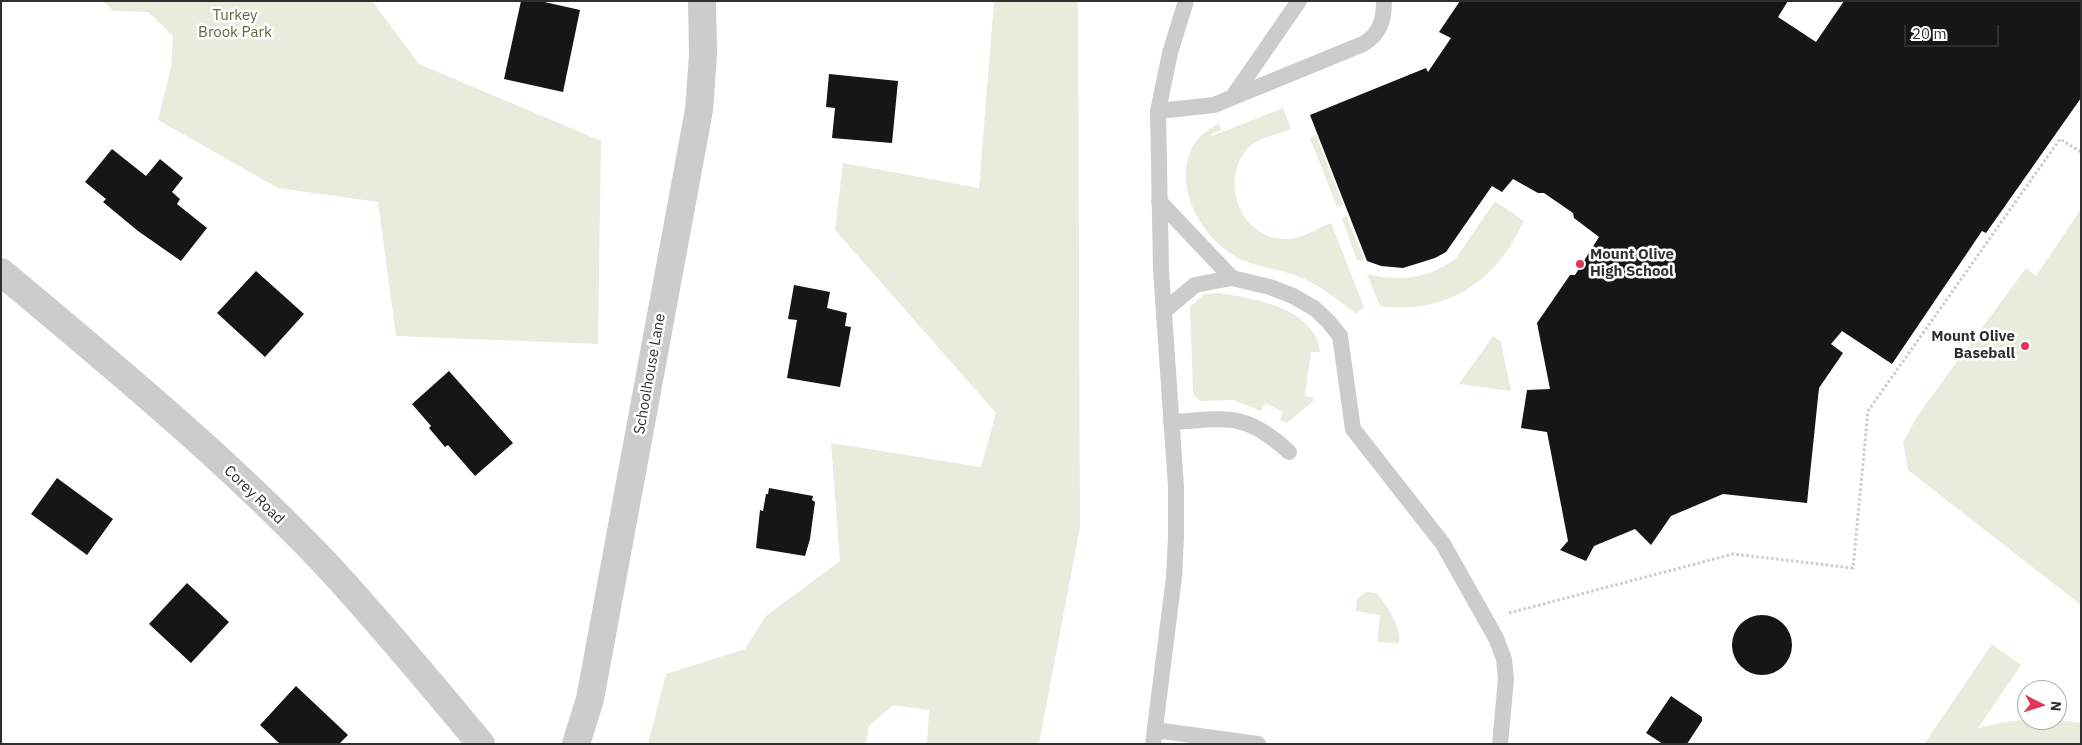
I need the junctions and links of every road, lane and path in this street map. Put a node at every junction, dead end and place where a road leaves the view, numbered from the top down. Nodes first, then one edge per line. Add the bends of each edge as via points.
1 (702, 1) edge
2 (1186, 1) edge
3 (1299, 1) edge
4 (1384, 1) edge
5 (1234, 95) junction
6 (1158, 112) junction
7 (2081, 152) edge
8 (1159, 201) junction
9 (1, 272) edge
10 (1232, 278) junction
11 (1164, 312) junction
12 (1172, 422) junction
13 (1289, 452) dead end
14 (1486, 618) junction
15 (1154, 737) edge
16 (481, 744) edge
17 (576, 744) edge
18 (1258, 744) edge
19 (1500, 744) edge

1 - 17 street, Schoolhouse Lane via 699,110 590,699
2 - 6 lane via 1168,61
3 - 5 lane
4 - 5 lane via 1382,22 1371,39
5 - 6 lane via 1214,105
6 - 8 lane
7 - 14 path via 2060,139 1868,411 1853,568 1733,554 1574,598
8 - 10 lane
8 - 11 lane
9 - 16 street, Corey Road via 151,398 324,562
10 - 11 lane via 1194,285
10 - 14 lane via 1270,287 1307,304 1340,336 1352,429 1443,544
11 - 12 lane
12 - 13 lane via 1243,421 1271,435
12 - 15 lane via 1176,487 1174,577
14 - 19 lane via 1504,659 1506,679
15 - 18 lane

